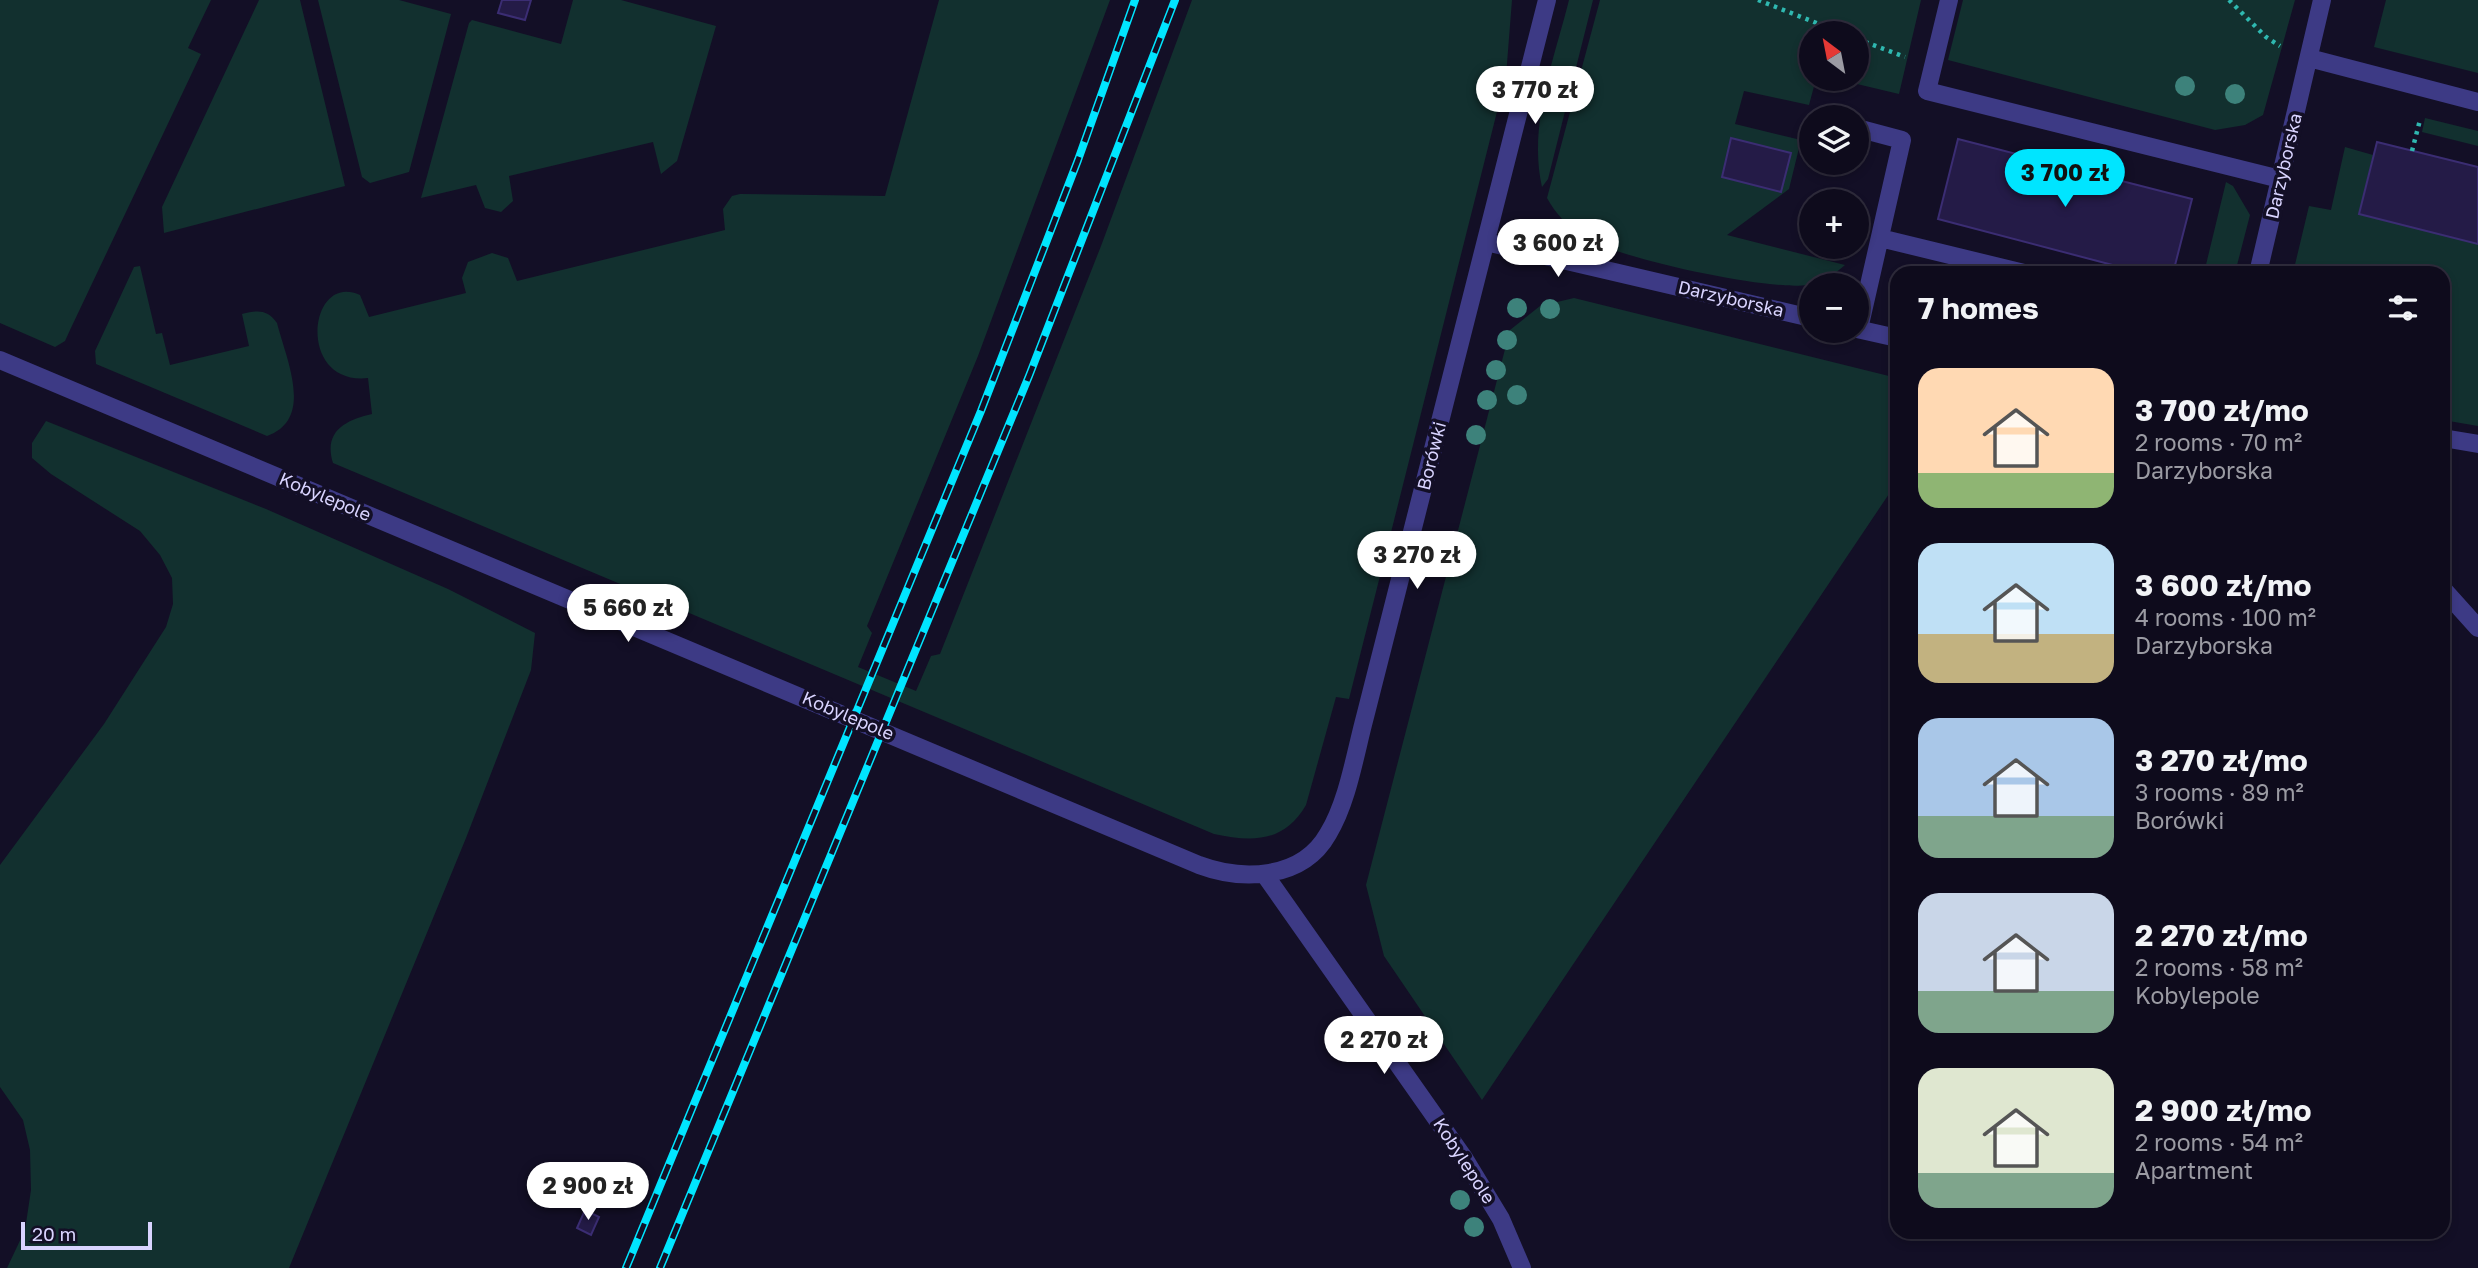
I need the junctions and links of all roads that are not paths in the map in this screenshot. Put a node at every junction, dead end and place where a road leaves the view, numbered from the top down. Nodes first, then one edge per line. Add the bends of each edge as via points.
1 (1547, 0) edge
2 (1949, 0) edge
3 (2322, 0) edge
4 (2309, 58) junction
5 (2478, 102) edge
6 (1869, 131) edge
7 (2280, 179) junction
8 (1880, 238) junction
9 (1486, 242) junction
10 (1995, 266) edge
11 (2260, 266) edge
12 (1869, 284) edge
13 (1799, 315) edge
14 (1869, 332) edge
15 (1890, 336) edge
16 (0, 360) edge
17 (2450, 439) edge
18 (2478, 444) edge
19 (2450, 597) edge
20 (2478, 628) edge
21 (1265, 875) junction
22 (1522, 1268) edge

1 - 9 street, Borówki
2 - 7 street via 1927,91
3 - 4 street, Darzyborska
4 - 5 street
4 - 7 street, Darzyborska
6 - 8 street via 1902,140
7 - 11 street, Darzyborska
8 - 10 street
8 - 12 street
9 - 13 street, Darzyborska
9 - 21 street, Borówki via 1335,822 1311,854
14 - 15 street
16 - 21 street, Kobylepole via 1199,865 1235,875
17 - 18 street
19 - 20 street
21 - 22 street, Kobylepole via 1464,1158 1501,1219

